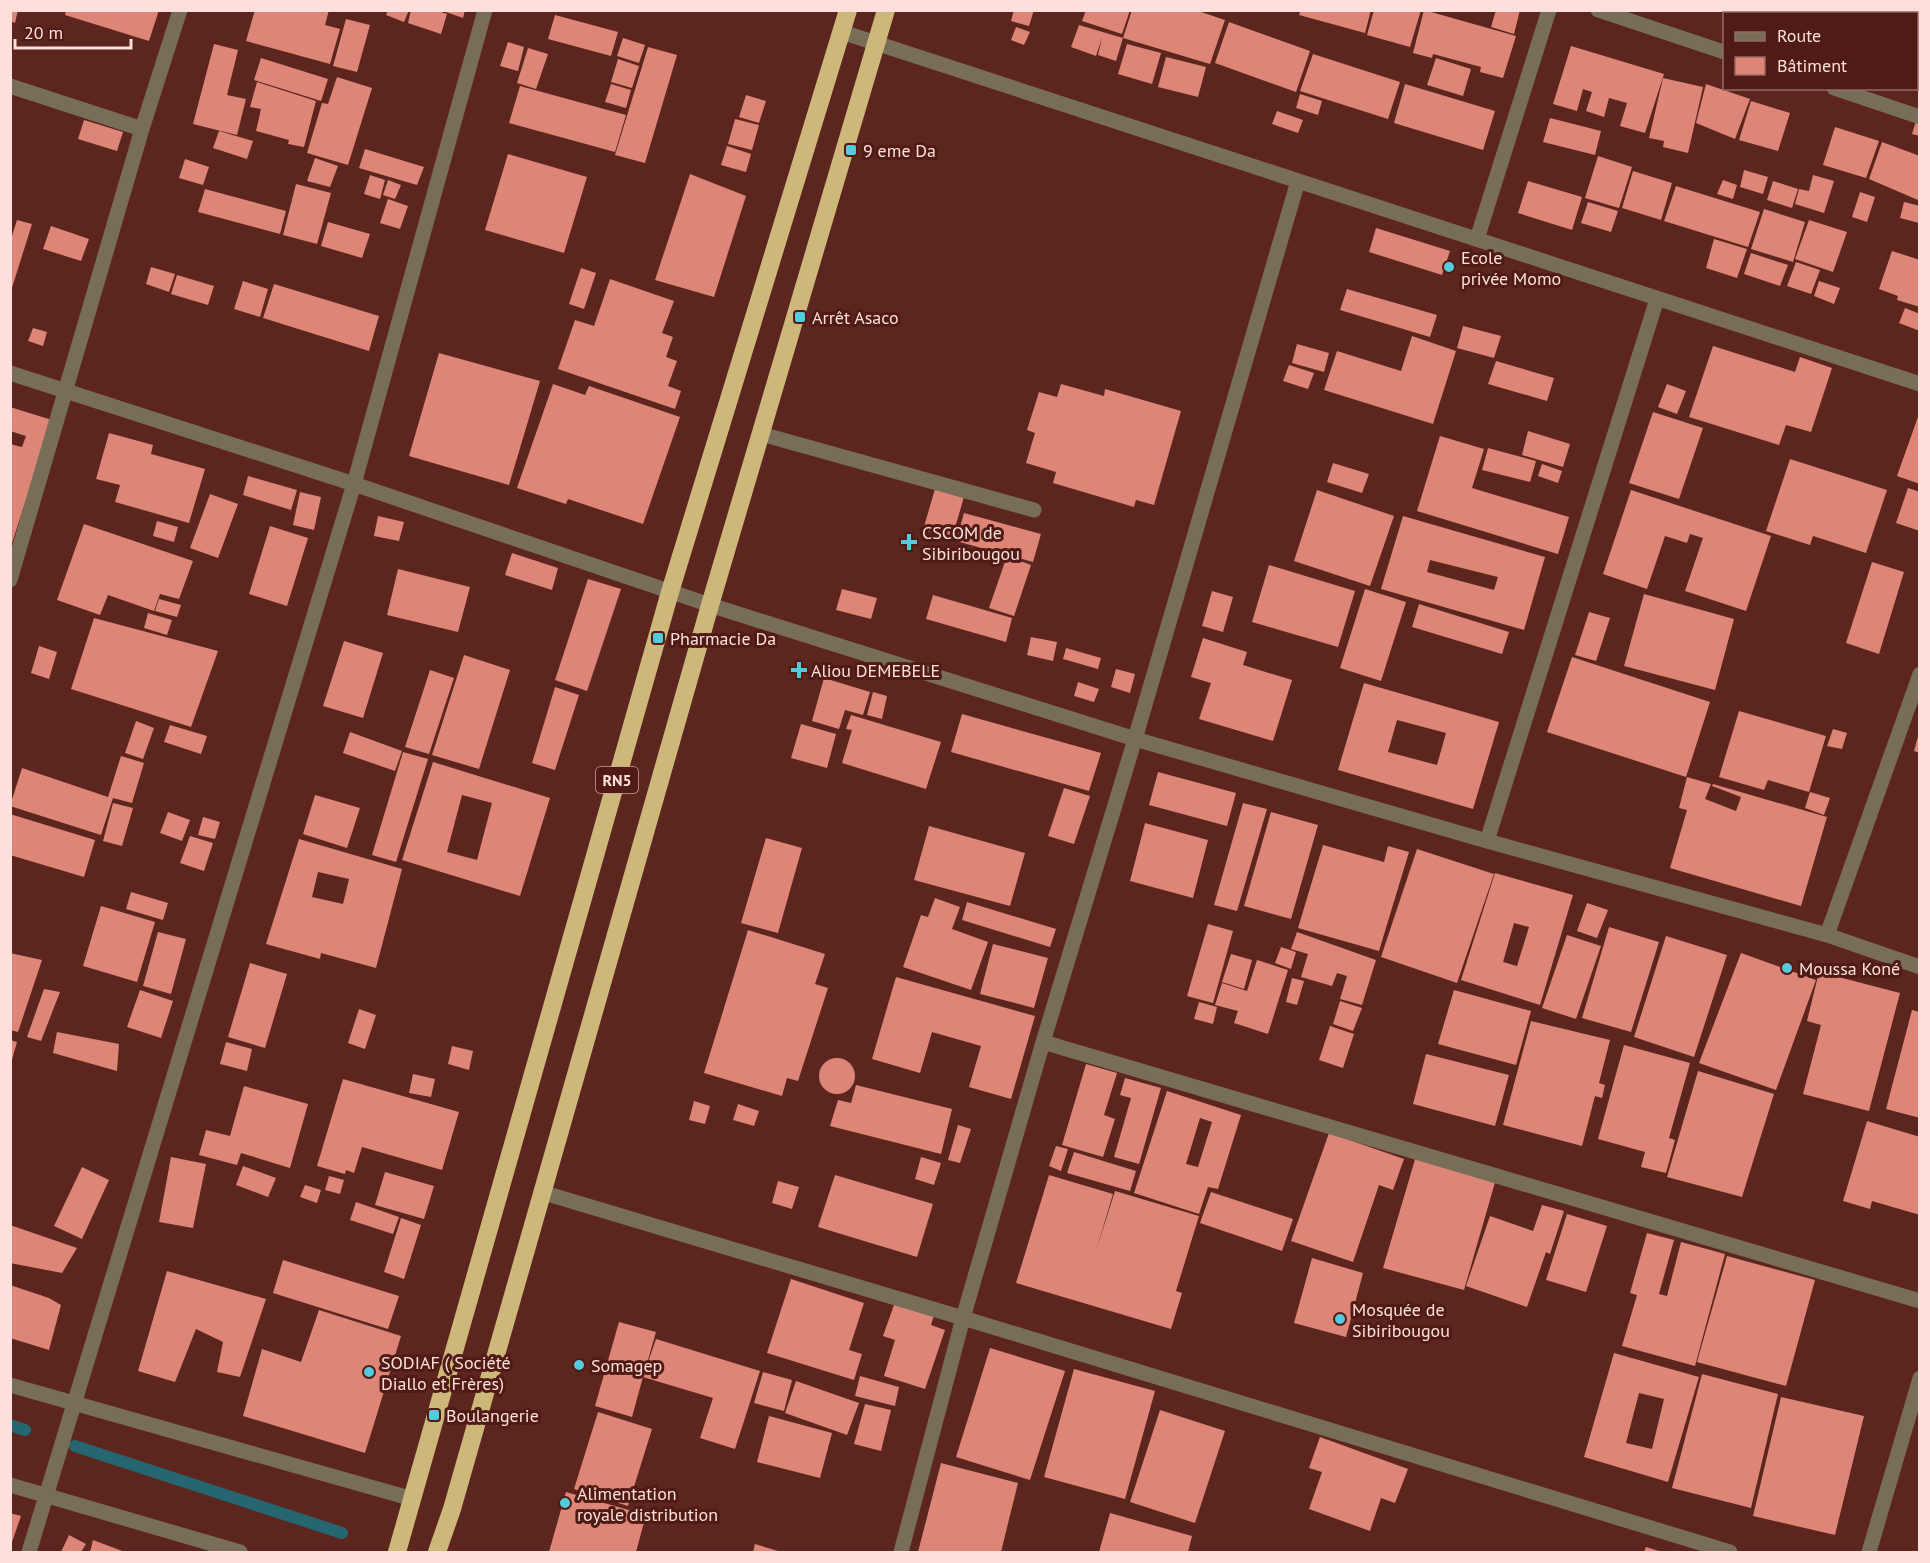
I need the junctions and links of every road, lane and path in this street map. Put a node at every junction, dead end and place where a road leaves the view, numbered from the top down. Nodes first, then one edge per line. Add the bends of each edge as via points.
1 (180, 10) edge
2 (485, 10) edge
3 (848, 10) edge
4 (886, 10) edge
5 (1549, 10) edge
6 (1598, 10) edge
7 (842, 32) junction
8 (876, 43) junction
9 (1723, 51) edge
10 (10, 86) edge
11 (1840, 90) edge
12 (1920, 117) edge
13 (142, 129) junction
14 (1298, 181) junction
15 (1478, 239) junction
16 (1657, 298) junction
17 (10, 373) edge
18 (1920, 384) edge
19 (66, 390) junction
20 (761, 434) junction
21 (354, 484) junction
22 (1034, 510) dead end
23 (10, 580) edge
24 (670, 592) junction
25 (710, 605) junction
26 (1920, 674) edge
27 (1135, 739) junction
28 (1487, 841) junction
29 (1827, 935) junction
30 (1920, 967) edge
31 (1042, 1042) junction
32 (541, 1192) junction
33 (1920, 1301) edge
34 (963, 1318) junction
35 (1920, 1378) edge
36 (10, 1385) edge
37 (75, 1403) junction
38 (10, 1485) edge
39 (47, 1496) junction
40 (413, 1499) junction
41 (29, 1552) edge
42 (240, 1552) edge
43 (397, 1552) edge
44 (437, 1552) edge
45 (901, 1552) edge
46 (1730, 1552) edge
47 (1869, 1552) edge

1 - 13 street
2 - 21 street
3 - 7 highway, RN5
4 - 8 highway, RN5
5 - 15 street
6 - 9 street
7 - 8 street
7 - 24 highway, RN5
8 - 14 street
8 - 20 highway, RN5
10 - 13 street
11 - 12 street
13 - 19 street
14 - 15 street
14 - 27 street
15 - 16 street
16 - 18 street
16 - 28 street
17 - 19 street
19 - 21 street
19 - 23 street
20 - 22 street
20 - 25 highway, RN5
21 - 24 street
21 - 37 street
24 - 25 street
24 - 40 highway, RN5
25 - 27 street
25 - 32 highway, RN5
26 - 29 street
27 - 28 street
27 - 31 street
28 - 29 street
29 - 30 street
31 - 33 street
31 - 34 street
32 - 34 street
32 - 44 highway, RN5
34 - 45 street
34 - 46 street
35 - 47 street
36 - 37 street
37 - 39 street
37 - 40 street
38 - 39 street
39 - 41 street
39 - 42 street
40 - 43 highway, RN5

